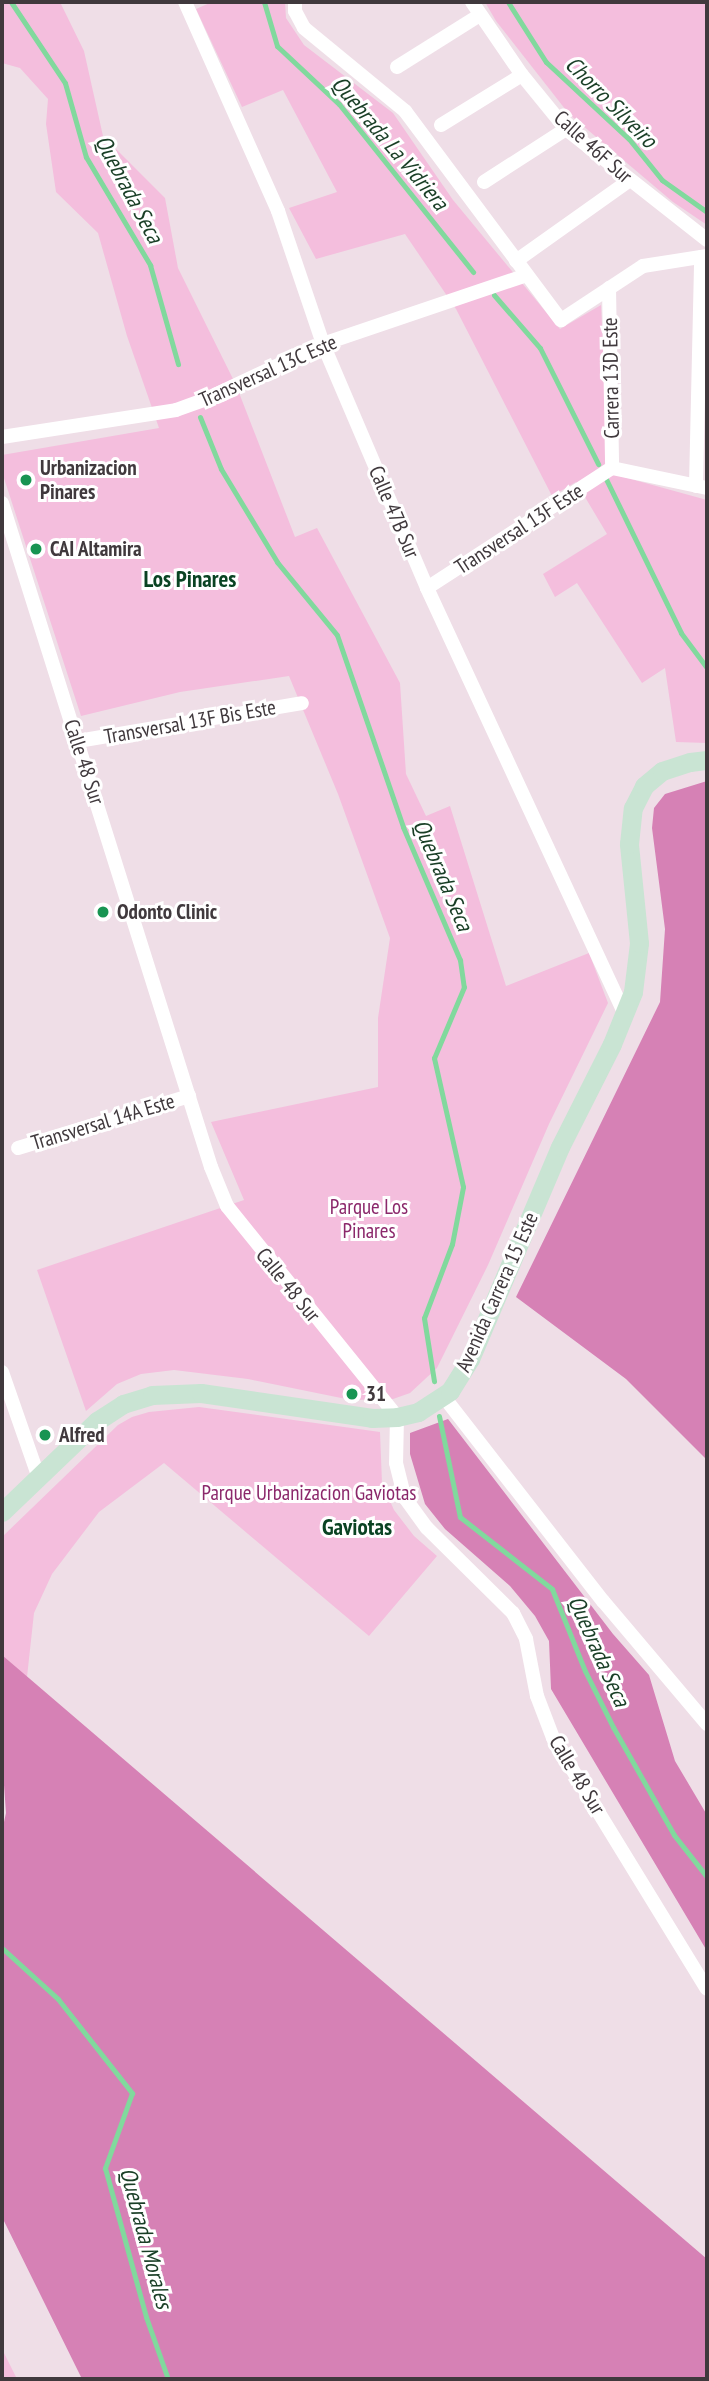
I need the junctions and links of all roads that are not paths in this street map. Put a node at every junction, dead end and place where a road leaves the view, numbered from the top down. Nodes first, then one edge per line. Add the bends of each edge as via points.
1 (185, 2) edge
2 (295, 2) edge
3 (472, 2) edge
4 (480, 15) junction
5 (397, 67) dead end
6 (522, 75) junction
7 (440, 125) dead end
8 (566, 129) junction
9 (630, 180) junction
10 (484, 181) dead end
11 (707, 240) edge
12 (704, 256) edge
13 (516, 261) junction
14 (527, 275) junction
15 (609, 288) junction
16 (323, 344) junction
17 (2, 437) edge
18 (612, 468) junction
19 (701, 487) edge
20 (2, 503) edge
21 (427, 588) junction
22 (302, 703) dead end
23 (78, 741) junction
24 (707, 760) edge
25 (625, 1014) junction
26 (188, 1096) junction
27 (18, 1148) dead end
28 (2, 1372) edge
29 (444, 1397) junction
30 (397, 1417) junction
31 (39, 1478) junction
32 (2, 1512) edge
33 (707, 1724) edge
34 (707, 1989) edge

1 - 16 street, Calle 47B Sur via 278,211
2 - 13 street via 304,28 405,111
3 - 4 street, Calle 46F Sur
4 - 5 street
4 - 6 street, Calle 46F Sur
6 - 7 street
6 - 8 street, Calle 46F Sur
8 - 9 street, Calle 46F Sur
8 - 10 street
9 - 11 street, Calle 46F Sur
9 - 13 street
12 - 15 street via 643,266
12 - 19 street
13 - 14 street
14 - 15 street via 561,320
14 - 16 street, Transversal 13C Este
15 - 18 street, Carrera 13D Este
16 - 17 street, Transversal 13C Este via 176,410
16 - 21 street, Calle 47B Sur
18 - 19 street
18 - 21 street, Transversal 13F Este
20 - 23 street, Calle 48 Sur
21 - 25 street, Calle 47B Sur
22 - 23 street, Transversal 13F Bis Este
23 - 26 street, Calle 48 Sur
24 - 25 main road, Avenida Carrera 15 Este via 662,771 644,786 633,808 629,844 639,943 637,976
25 - 29 main road, Avenida Carrera 15 Este via 560,1147 470,1359
26 - 27 street, Transversal 14A Este
26 - 30 street, Calle 48 Sur via 227,1206
28 - 31 street
29 - 30 main road, Avenida Carrera 15 Este via 430,1407
29 - 33 street via 603,1601
30 - 31 main road, Avenida Carrera 15 Este via 339,1415 201,1393 152,1395 109,1412
30 - 34 street, Calle 48 Sur via 396,1463 405,1498 418,1519 513,1613 526,1639 539,1704 553,1738
31 - 32 main road, Avenida Carrera 15 Este

